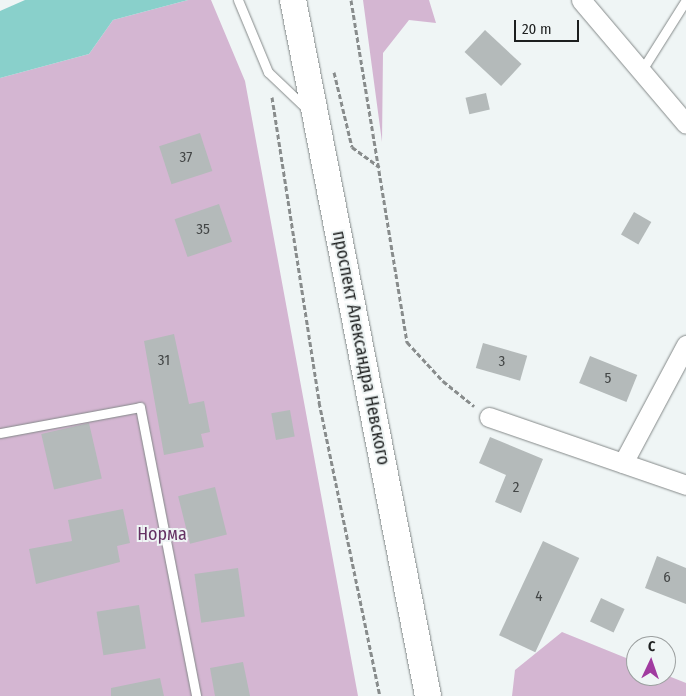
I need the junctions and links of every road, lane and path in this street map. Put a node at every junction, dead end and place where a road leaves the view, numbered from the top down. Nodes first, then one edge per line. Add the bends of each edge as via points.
1 (351, 0) edge
2 (581, 0) edge
3 (686, 0) edge
4 (294, 2) edge
5 (239, 3) edge
6 (333, 68) dead end
7 (268, 72) junction
8 (640, 73) junction
9 (316, 118) junction
10 (686, 124) edge
11 (381, 167) junction
12 (686, 344) edge
13 (489, 417) joint
14 (0, 433) edge
15 (623, 463) junction
16 (686, 485) edge
17 (196, 696) edge
18 (380, 696) edge
19 (428, 696) edge

1 - 11 path
2 - 8 street
3 - 8 lane
4 - 9 main road, проспект Александра Невского
5 - 7 lane
6 - 11 path via 352,147
7 - 9 lane
7 - 18 path via 319,402
8 - 10 street
9 - 19 main road, проспект Александра Невского
11 - 13 path via 407,342 443,382
12 - 15 street
13 - 15 street
14 - 17 lane via 140,407
15 - 16 street

